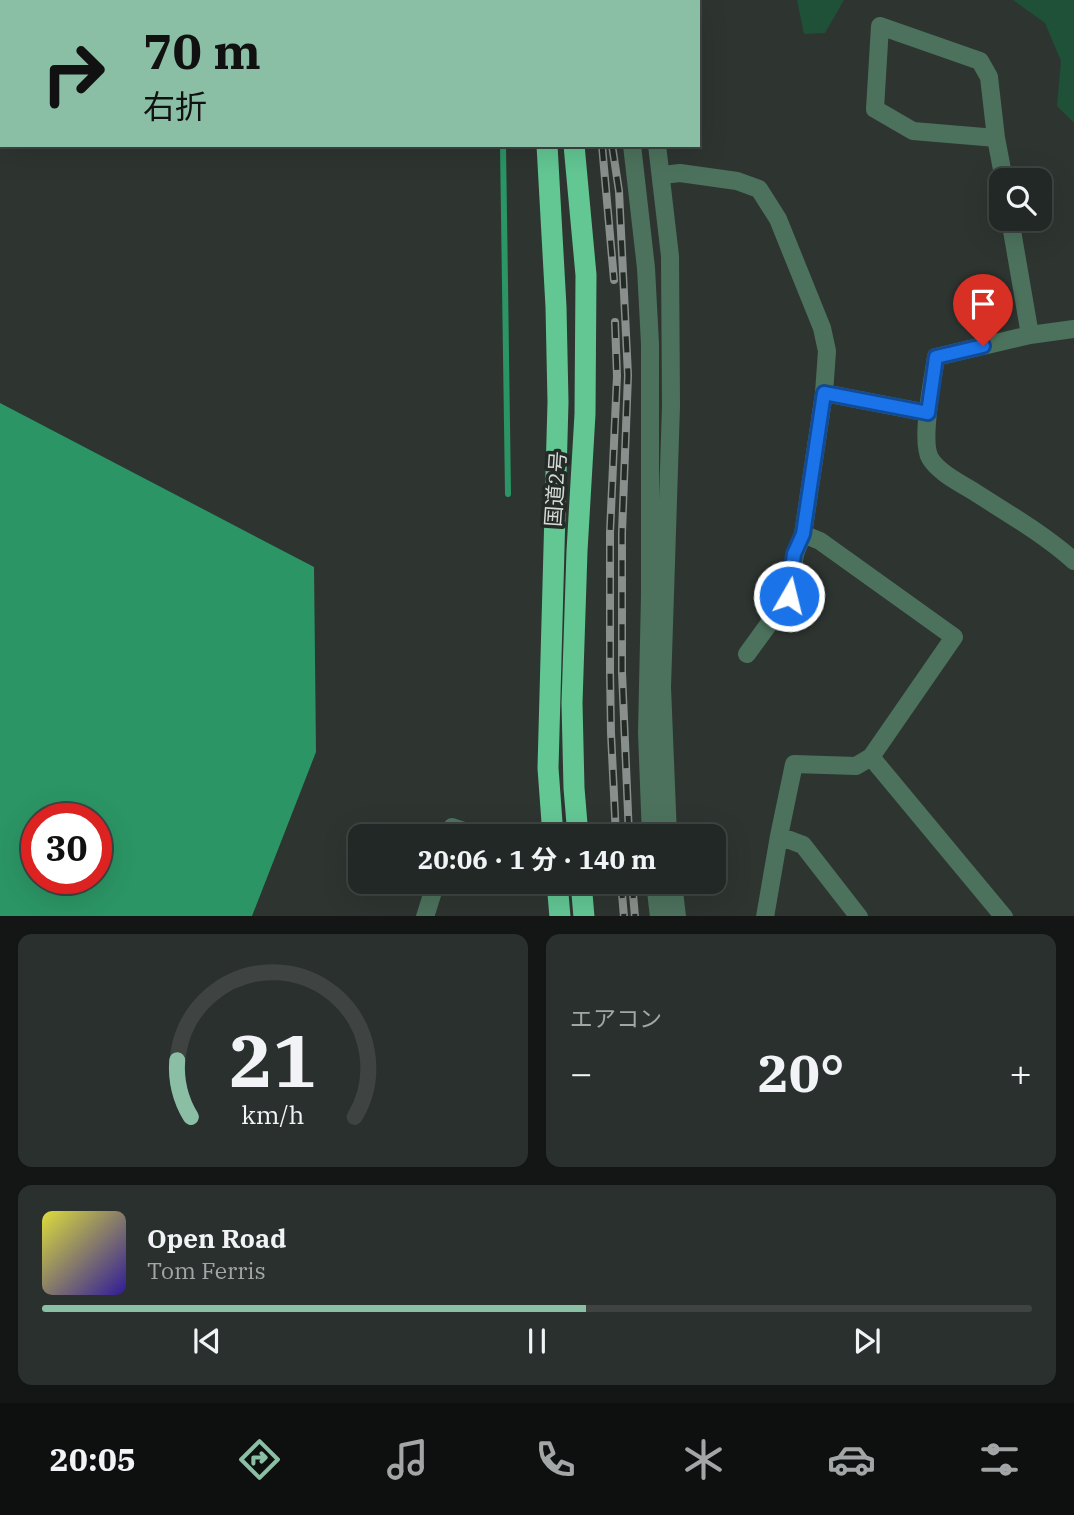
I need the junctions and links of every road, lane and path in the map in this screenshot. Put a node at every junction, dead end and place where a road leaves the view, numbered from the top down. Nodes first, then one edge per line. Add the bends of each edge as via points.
1 (996, 138) junction
2 (547, 147) edge
3 (574, 147) edge
4 (632, 147) edge
5 (657, 147) edge
6 (1002, 168) edge
7 (662, 175) junction
8 (1012, 231) edge
9 (1074, 329) edge
10 (1030, 335) junction
11 (824, 393) junction
12 (928, 413) junction
13 (803, 534) junction
14 (1074, 561) edge
15 (747, 654) dead end
16 (871, 757) junction
17 (552, 824) edge
18 (577, 824) edge
19 (650, 824) edge
20 (668, 824) edge
21 (779, 836) junction
22 (432, 894) edge
23 (558, 894) edge
24 (582, 894) edge
25 (656, 894) edge
26 (674, 894) edge
27 (425, 916) edge
28 (560, 916) edge
29 (584, 916) edge
30 (659, 916) edge
31 (677, 916) edge
32 (765, 916) edge
33 (859, 916) edge
34 (1004, 916) edge

1 - 1 street via 989,77 980,61 880,26 875,109 913,131
1 - 6 street
2 - 17 highway, 国道2号 via 558,402 548,768
3 - 18 highway, 国道2号 via 586,275 585,414 572,703
4 - 19 street via 650,344
5 - 7 street
7 - 11 street via 737,181 759,189 778,219 822,328 827,351
7 - 20 street via 670,256 671,406 662,687
8 - 10 street
9 - 10 street
10 - 12 street via 936,357
11 - 12 street
11 - 13 street
12 - 14 street via 930,458 946,474
13 - 15 street via 794,554 789,596
13 - 16 street via 820,541 954,637
16 - 21 street via 856,766 794,764
16 - 34 street
21 - 32 street
21 - 33 street via 803,845
22 - 27 street
23 - 28 highway
24 - 29 highway
25 - 30 street
26 - 31 street

